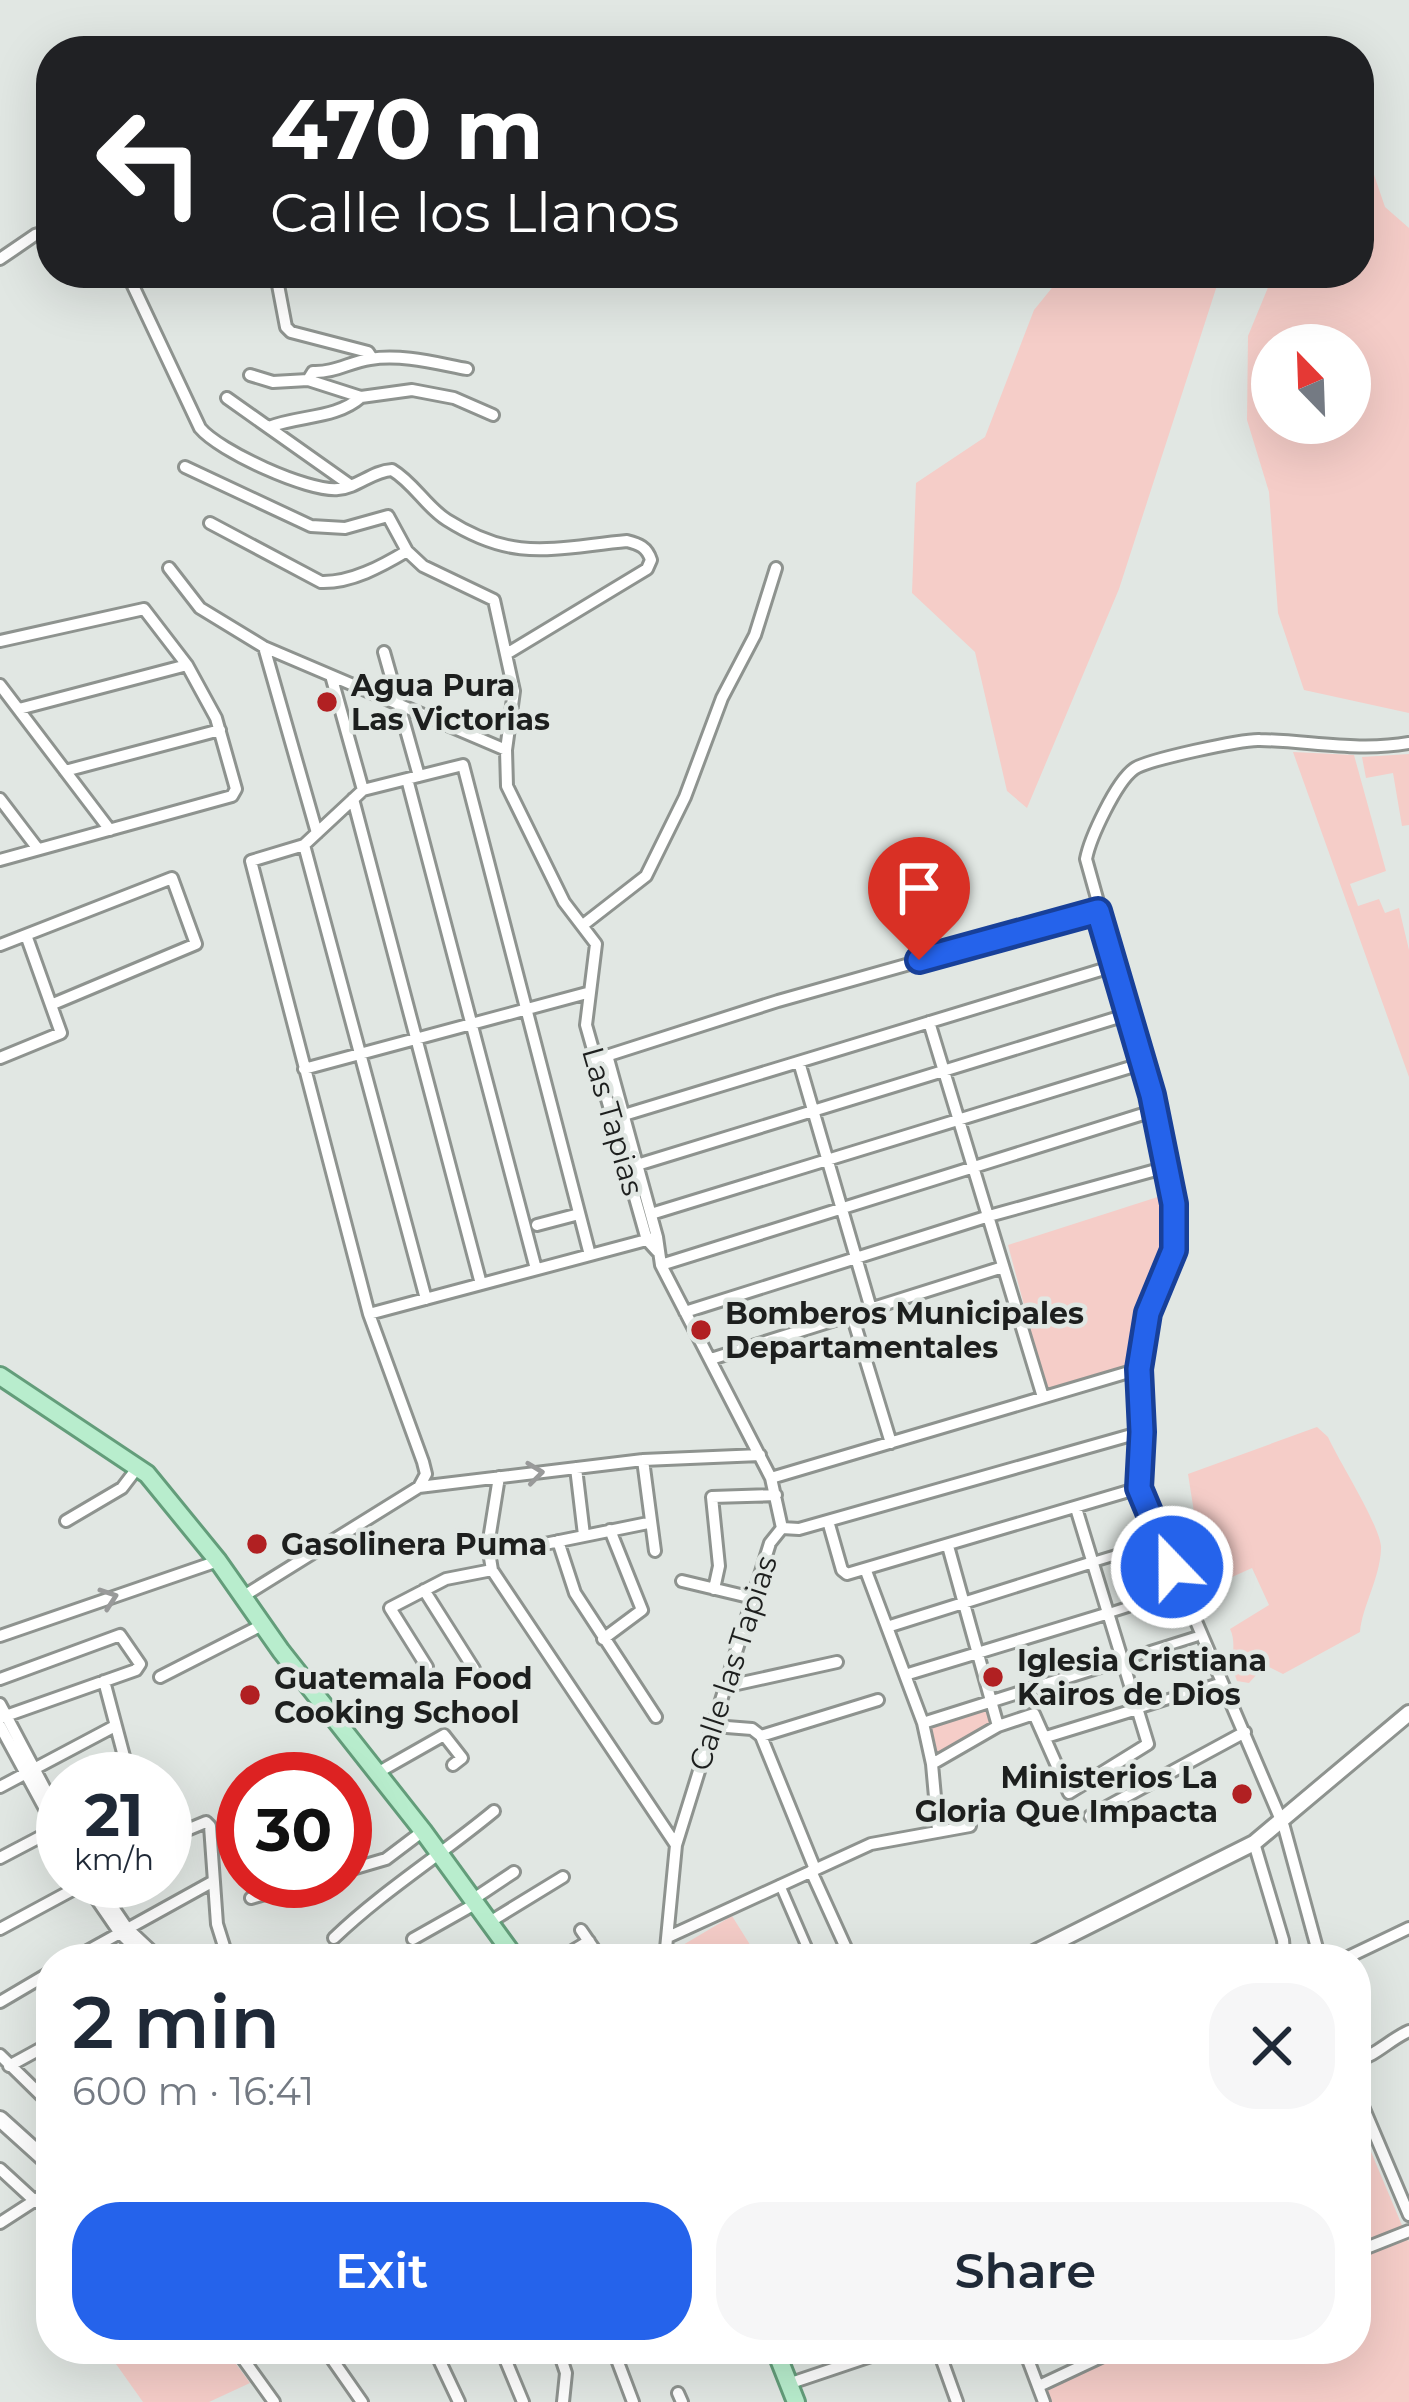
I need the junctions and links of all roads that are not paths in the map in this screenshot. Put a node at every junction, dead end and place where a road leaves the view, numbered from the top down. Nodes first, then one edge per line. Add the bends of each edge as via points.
1 (36, 235) edge
2 (0, 259) edge
3 (134, 288) edge
4 (279, 288) edge
5 (372, 358) junction
6 (467, 369) dead end
7 (250, 376) dead end
8 (308, 380) junction
9 (226, 398) dead end
10 (361, 398) junction
11 (493, 416) dead end
12 (269, 427) junction
13 (185, 467) dead end
14 (350, 484) junction
15 (210, 524) dead end
16 (407, 551) junction
17 (169, 568) dead end
18 (776, 568) dead end
19 (0, 641) edge
20 (264, 647) junction
21 (384, 652) dead end
22 (508, 653) junction
23 (187, 665) junction
24 (332, 679) junction
25 (0, 685) edge
26 (398, 706) junction
27 (19, 710) junction
28 (220, 730) junction
29 (1409, 743) edge
30 (506, 750) junction
31 (65, 771) junction
32 (413, 777) junction
33 (363, 790) junction
34 (353, 799) junction
35 (0, 800) edge
36 (110, 830) junction
37 (317, 833) junction
38 (304, 845) junction
39 (38, 849) junction
40 (0, 860) edge
41 (1098, 911) junction
42 (583, 925) junction
43 (26, 935) junction
44 (0, 945) edge
45 (1114, 966) junction
46 (587, 993) junction
47 (52, 1004) junction
48 (526, 1010) junction
49 (1129, 1014) junction
50 (929, 1022) junction
51 (470, 1023) junction
52 (415, 1038) junction
53 (359, 1053) junction
54 (608, 1055) junction
55 (0, 1058) edge
56 (594, 1059) junction
57 (799, 1062) junction
58 (1144, 1063) junction
59 (304, 1069) junction
60 (944, 1071) junction
61 (1156, 1110) junction
62 (813, 1111) junction
63 (624, 1115) junction
64 (958, 1119) junction
65 (827, 1160) junction
66 (638, 1165) junction
67 (1167, 1167) junction
68 (973, 1170) junction
69 (842, 1210) junction
70 (579, 1214) junction
71 (651, 1214) junction
72 (988, 1216) junction
73 (536, 1225) dead end
74 (654, 1243) junction
75 (590, 1255) junction
76 (857, 1256) junction
77 (661, 1265) junction
78 (1003, 1268) junction
79 (536, 1269) junction
80 (481, 1284) junction
81 (426, 1299) junction
82 (871, 1309) junction
83 (685, 1312) junction
84 (370, 1314) junction
85 (852, 1315) junction
86 (711, 1359) junction
87 (1139, 1369) junction
88 (0, 1376) edge
89 (1043, 1397) junction
90 (1142, 1432) junction
91 (891, 1443) junction
92 (760, 1455) junction
93 (643, 1460) junction
94 (138, 1467) junction
95 (576, 1468) junction
96 (499, 1477) junction
97 (771, 1478) junction
98 (418, 1487) junction
99 (1139, 1488) junction
100 (776, 1495) junction
101 (1076, 1508) junction
102 (66, 1521) dead end
103 (828, 1521) junction
104 (648, 1523) junction
105 (782, 1528) junction
106 (610, 1530) junction
107 (584, 1535) junction
108 (558, 1541) junction
109 (1156, 1543) dead end
110 (948, 1546) junction
111 (520, 1549) dead end
112 (655, 1551) dead end
113 (218, 1561) junction
114 (1093, 1562) junction
115 (492, 1570) junction
116 (866, 1570) junction
117 (682, 1581) dead end
118 (714, 1588) junction
119 (424, 1590) junction
120 (1175, 1592) dead end
121 (242, 1597) junction
122 (753, 1598) junction
123 (964, 1603) junction
124 (1108, 1613) junction
125 (262, 1624) junction
126 (887, 1627) junction
127 (0, 1636) edge
128 (1195, 1637) dead end
129 (603, 1639) junction
130 (978, 1653) junction
131 (1122, 1660) junction
132 (837, 1662) dead end
133 (427, 1667) dead end
134 (474, 1669) dead end
135 (905, 1676) junction
136 (160, 1677) dead end
137 (0, 1678) edge
138 (104, 1681) junction
139 (1216, 1684) dead end
140 (728, 1686) junction
141 (878, 1700) dead end
142 (991, 1702) junction
143 (1137, 1709) junction
144 (1409, 1714) edge
145 (1, 1716) edge
146 (656, 1717) dead end
147 (923, 1723) junction
148 (115, 1726) junction
149 (714, 1726) junction
150 (998, 1726) junction
151 (1245, 1732) junction
152 (761, 1736) junction
153 (1046, 1737) junction
154 (122, 1752) edge
155 (932, 1763) junction
156 (453, 1766) dead end
157 (29, 1771) junction
158 (377, 1773) junction
159 (36, 1783) edge
160 (0, 1787) edge
161 (494, 1811) dead end
162 (1090, 1816) dead end
163 (1282, 1820) junction
164 (970, 1826) dead end
165 (192, 1828) edge
166 (938, 1830) junction
167 (423, 1832) junction
168 (36, 1839) edge
169 (1254, 1843) junction
170 (676, 1844) junction
171 (441, 1856) junction
172 (0, 1858) edge
173 (372, 1863) edge
174 (813, 1870) junction
175 (514, 1872) dead end
176 (563, 1877) dead end
177 (212, 1882) junction
178 (779, 1885) junction
179 (473, 1902) junction
180 (39, 1908) edge
181 (107, 1908) edge
182 (488, 1923) junction
183 (1409, 1928) edge
184 (0, 1929) edge
185 (123, 1930) junction
186 (581, 1930) dead end
187 (668, 1937) junction
188 (334, 1938) dead end
189 (413, 1939) dead end
190 (589, 1941) junction
191 (99, 1944) edge
192 (134, 1944) edge
193 (141, 1944) edge
194 (223, 1944) edge
195 (504, 1944) edge
196 (584, 1944) edge
197 (591, 1944) edge
198 (667, 1944) edge
199 (805, 1944) edge
200 (845, 1944) edge
201 (1052, 1944) edge
202 (1283, 1944) edge
203 (1316, 1944) edge
204 (1371, 1947) edge
205 (36, 1981) edge
206 (0, 2002) edge
207 (1409, 2031) edge
208 (36, 2048) edge
209 (1371, 2056) edge
210 (4, 2060) edge
211 (36, 2091) edge
212 (0, 2119) edge
213 (1371, 2126) edge
214 (36, 2151) edge
215 (0, 2169) edge
216 (1409, 2176) edge
217 (1396, 2182) junction
218 (36, 2202) joint
219 (1409, 2215) edge
220 (0, 2223) edge
221 (1409, 2231) edge
222 (1371, 2246) edge
223 (247, 2364) edge
224 (335, 2364) edge
225 (441, 2364) edge
226 (507, 2364) edge
227 (563, 2364) edge
228 (619, 2364) edge
229 (781, 2364) edge
230 (847, 2364) edge
231 (943, 2364) edge
232 (1030, 2364) edge
233 (1086, 2364) edge
234 (788, 2384) junction
235 (1039, 2386) junction
236 (274, 2402) edge
237 (362, 2402) edge
238 (458, 2402) edge
239 (523, 2402) edge
240 (563, 2402) edge
241 (633, 2402) edge
242 (796, 2402) edge
243 (957, 2402) edge
244 (1044, 2402) edge

1 - 2 street
3 - 14 street via 211,441 284,476 337,490
4 - 5 street via 291,332
5 - 6 street
5 - 8 street
7 - 8 street
8 - 10 street
9 - 12 street
10 - 11 street via 412,390
10 - 12 street via 343,411
12 - 14 street
13 - 16 street, Las Tapias via 310,526 345,528 388,516
14 - 22 street via 392,470 444,519 519,551 627,542 648,552 647,568
15 - 16 street via 321,582
16 - 22 street, Las Tapias via 438,576 494,600
17 - 20 street via 200,608
18 - 42 street via 646,875
19 - 23 street via 143,609
20 - 24 street
20 - 37 street
21 - 26 street
22 - 30 street, Las Tapias via 514,691
23 - 27 street
23 - 28 street
24 - 26 street
24 - 33 street
25 - 27 street
26 - 30 street
26 - 32 street
27 - 31 street
28 - 31 street
28 - 36 street via 235,793
29 - 41 street via 1253,739 1135,768 1088,850
30 - 42 street, Las Tapias via 507,786 558,892
31 - 36 street
32 - 33 street
32 - 48 street via 464,767
32 - 51 street
33 - 34 street
34 - 37 street
34 - 52 street
35 - 39 street
36 - 39 street
37 - 38 street
38 - 53 street
38 - 59 street via 250,864
39 - 40 street
41 - 45 street
41 - 54 street
42 - 46 street, Las Tapias via 596,944
43 - 44 street
43 - 47 street
43 - 47 street via 174,880 194,946
45 - 49 street
45 - 50 street
46 - 48 street
46 - 56 street, Las Tapias
47 - 55 street via 60,1035
48 - 51 street
48 - 70 street
49 - 58 street
49 - 60 street
50 - 57 street
50 - 60 street
51 - 52 street
51 - 79 street
52 - 53 street
52 - 80 street
53 - 59 street
53 - 81 street
54 - 56 street
54 - 63 street, Las Tapias
56 - 74 street, Las Tapias
57 - 62 street
57 - 63 street
58 - 61 street
58 - 64 street
59 - 84 street
60 - 62 street
60 - 64 street
61 - 67 street
61 - 68 street
62 - 65 street
62 - 66 street
63 - 66 street, Las Tapias
64 - 65 street
64 - 68 street
65 - 69 street
65 - 71 street
66 - 71 street, Las Tapias
67 - 72 street
67 - 87 street via 1174,1250 1148,1313
68 - 69 street
68 - 72 street
69 - 76 street
69 - 77 street
70 - 73 street
70 - 75 street
71 - 74 street, Las Tapias
72 - 76 street
72 - 78 street
74 - 75 street
74 - 77 street, Calle las Tapias
75 - 79 street
76 - 82 street
76 - 83 street
77 - 83 street, Calle las Tapias
78 - 82 street
78 - 89 street
79 - 80 street
80 - 81 street
81 - 84 street
82 - 85 street
83 - 86 street, Calle las Tapias
84 - 98 street via 423,1462
85 - 86 street
85 - 91 street
86 - 92 street, Calle las Tapias
87 - 89 street
87 - 90 street
88 - 94 main road
89 - 91 street
90 - 99 street
90 - 103 street
91 - 97 street
92 - 93 street
92 - 97 street, Calle las Tapias
93 - 95 street
93 - 104 street
94 - 102 street via 108,1498
94 - 113 main road
96 -> 95 street
95 - 107 street
96 - 98 street
96 - 115 street
97 - 100 street, Calle las Tapias
98 - 121 street
99 - 101 street
99 - 151 street
100 - 105 street, Calle las Tapias
100 - 118 street via 712,1497
101 - 110 street
101 - 114 street
103 - 105 street
103 - 116 street via 844,1574
104 - 106 street
104 - 112 street
105 - 122 street, Calle las Tapias
106 - 107 street
106 - 129 street via 642,1610
107 - 108 street
108 - 111 street
108 - 129 street via 575,1593
109 - 114 street
110 - 116 street
110 - 123 street
113 - 121 main road
127 -> 113 street
114 - 123 street
114 - 124 street
115 - 119 street
115 - 170 street
116 - 126 street
117 - 118 street
118 - 122 street
119 - 133 street via 390,1608
119 - 134 street
120 - 124 street
121 - 125 main road
122 - 140 street, Calle las Tapias
123 - 126 street
123 - 130 street
124 - 130 street
124 - 131 street
125 - 136 street
125 - 158 main road
126 - 135 street
128 - 131 street
129 - 146 street
130 - 135 street
130 - 142 street
131 - 142 street
131 - 143 street
132 - 140 street
135 - 147 street
137 - 138 street via 123,1636 139,1667
138 - 145 street
138 - 148 street
139 - 143 street
140 - 149 street, Calle las Tapias
141 - 152 street
142 - 147 street
142 - 150 street
143 - 153 street
143 - 153 street via 1148,1744 1069,1793
144 - 163 street
145 - 157 street
147 - 155 street
148 - 154 street
148 - 157 street
149 - 152 street
149 - 170 street, Calle las Tapias
150 - 153 street via 1035,1714
150 - 155 street
151 - 162 street
151 - 163 street
152 - 174 street
155 - 166 street
156 - 158 street via 462,1758 444,1735
157 - 159 street
157 - 160 street
158 - 167 main road
161 - 171 street
163 - 169 street
163 - 203 street
164 - 166 street
165 - 177 street via 210,1826
166 - 174 street via 871,1844
167 - 171 main road
167 - 173 street
168 - 172 street
169 - 201 street
169 - 202 street
170 - 187 street, Calle las Tapias
171 - 179 main road
171 - 188 street
174 - 178 street
174 - 200 street
175 - 179 street
176 - 182 street
177 - 185 street
177 - 194 street
178 - 187 street
178 - 199 street
179 - 182 main road
179 - 189 street
180 - 184 street
181 - 185 street
182 - 195 main road
183 - 204 street
185 - 191 street
185 - 192 street
185 - 193 street
186 - 190 street
187 - 198 street, Calle las Tapias
190 - 196 street
190 - 197 street
205 - 206 street
207 - 209 street
208 - 210 street
210 - 211 street
212 - 214 street
213 - 217 street
215 - 218 street
216 - 217 street
217 - 219 street
218 - 220 street
221 - 222 street
223 - 236 street
224 - 237 street
225 - 238 street
226 - 239 street
227 - 240 street
228 - 241 street
229 - 234 main road
230 - 234 street
231 - 243 street
232 - 235 street
233 - 235 street
234 - 242 main road
235 - 244 street

